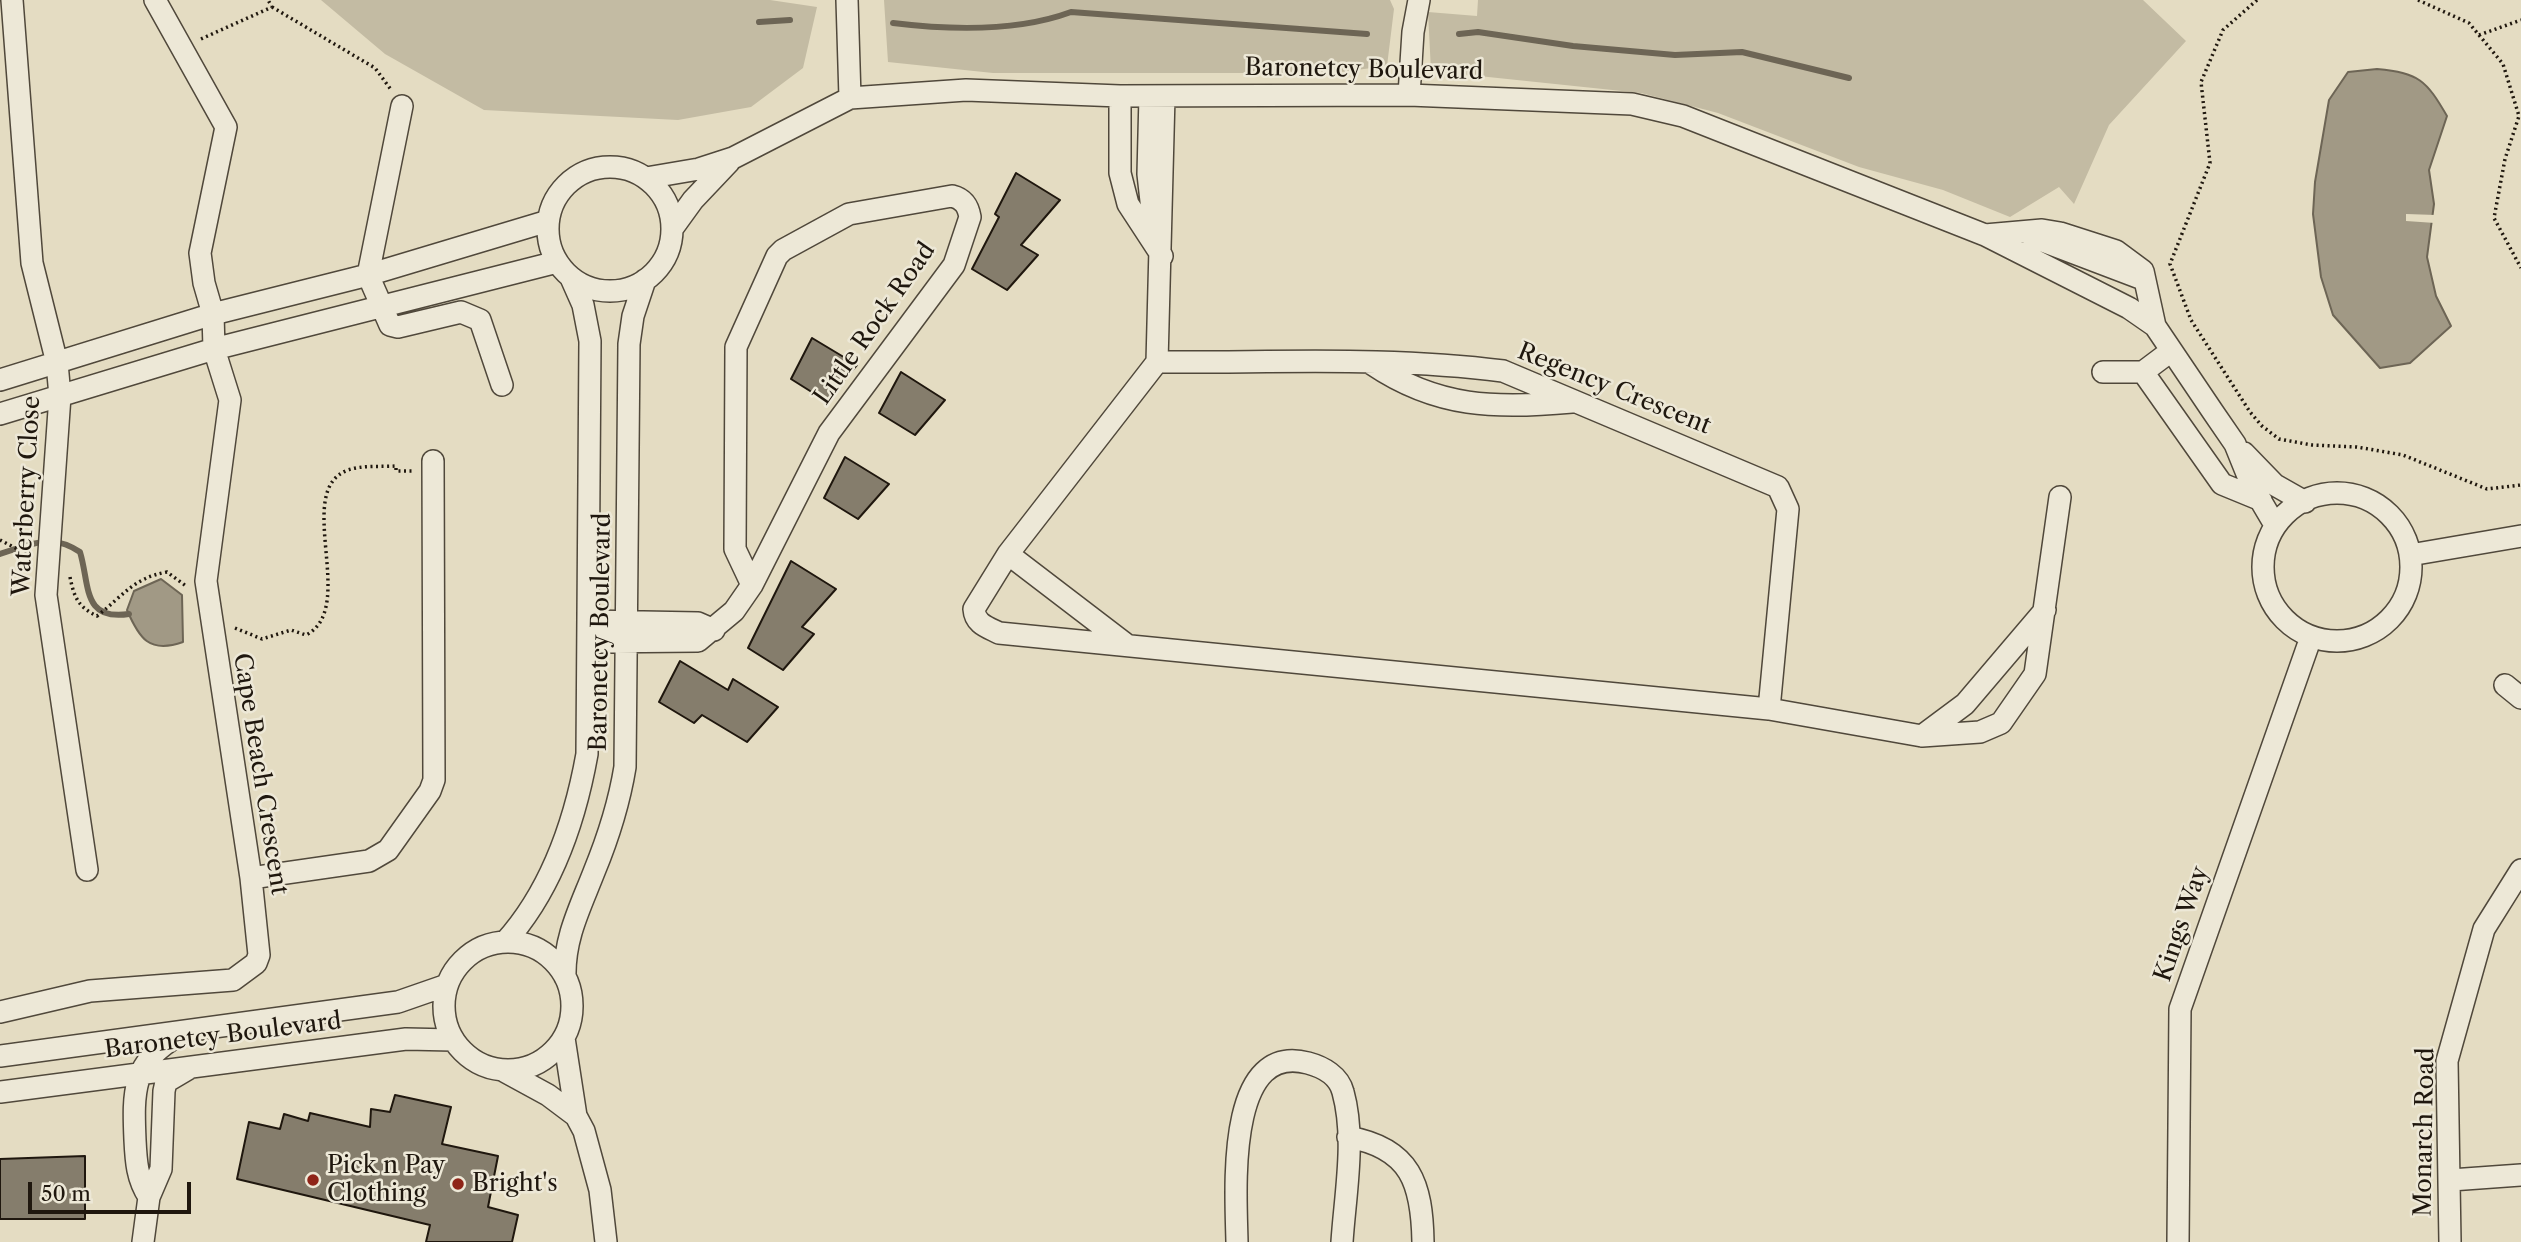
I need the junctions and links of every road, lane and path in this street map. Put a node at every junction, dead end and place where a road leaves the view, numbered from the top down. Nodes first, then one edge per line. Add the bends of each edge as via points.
1 (12, 0) edge
2 (155, 0) edge
3 (268, 0) edge
4 (847, 0) edge
5 (1404, 0) edge
6 (1419, 0) edge
7 (2257, 0) edge
8 (2418, 0) edge
9 (272, 7) junction
10 (2521, 20) edge
11 (1413, 32) junction
12 (2479, 35) junction
13 (183, 48) junction
14 (1409, 95) junction
15 (1120, 96) junction
16 (1157, 96) junction
17 (849, 98) junction
18 (402, 106) joint
19 (2520, 116) edge
20 (733, 158) junction
21 (646, 178) junction
22 (548, 221) junction
23 (672, 229) junction
24 (1985, 235) junction
25 (1163, 256) junction
26 (2521, 268) edge
27 (564, 270) junction
28 (368, 275) junction
29 (645, 280) junction
30 (380, 308) junction
31 (2155, 326) junction
32 (213, 331) junction
33 (2171, 351) junction
34 (1157, 362) junction
35 (57, 363) junction
36 (1370, 363) junction
37 (2103, 372) dead end
38 (2143, 372) junction
39 (0, 380) edge
40 (502, 385) dead end
41 (60, 396) junction
42 (1576, 402) junction
43 (0, 414) edge
44 (2235, 444) junction
45 (433, 461) dead end
46 (2521, 485) edge
47 (2060, 497) dead end
48 (2261, 500) junction
49 (2305, 502) junction
50 (2275, 525) junction
51 (2521, 536) edge
52 (1008, 554) junction
53 (2410, 555) junction
54 (752, 584) junction
55 (2045, 610) junction
56 (629, 631) junction
57 (588, 632) junction
58 (2311, 637) junction
59 (1129, 646) junction
60 (1769, 709) junction
61 (1922, 736) junction
62 (87, 870) dead end
63 (2521, 870) edge
64 (251, 877) junction
65 (505, 942) junction
66 (565, 977) junction
67 (447, 985) junction
68 (0, 1012) edge
69 (186, 1032) junction
70 (564, 1038) junction
71 (453, 1040) junction
72 (90, 1046) junction
73 (0, 1056) edge
74 (190, 1068) junction
75 (504, 1071) junction
76 (140, 1073) junction
77 (100, 1078) junction
78 (0, 1092) edge
79 (133, 1098) junction
80 (163, 1110) junction
81 (576, 1116) junction
82 (1348, 1137) junction
83 (2521, 1175) edge
84 (2451, 1180) junction
85 (149, 1197) junction
86 (144, 1242) edge
87 (606, 1242) edge
88 (1237, 1242) edge
89 (1342, 1242) edge
90 (1423, 1242) edge
91 (2178, 1242) edge
92 (2450, 1242) edge

1 - 35 street, Waterberry Close via 32,263
2 - 13 street, Cape Beach Crescent
3 - 9 path
4 - 17 street
5 - 11 street
6 - 11 street
7 - 46 path via 2223,30 2201,82 2210,163 2170,264 2191,320 2250,412 2279,439 2403,456 2487,489
8 - 12 path via 2469,23
9 - 13 path
9 - 18 path via 375,68
10 - 12 path
11 - 14 street
12 - 19 path via 2502,64
13 - 32 street, Cape Beach Crescent via 226,127 201,253
14 - 16 street, Baronetcy Boulevard
14 - 24 street, Baronetcy Boulevard via 1632,104 1656,109
15 - 16 street, Baronetcy Boulevard
15 - 17 street, Baronetcy Boulevard via 966,90
15 - 25 street via 1120,173 1128,204
16 - 25 street via 1148,174 1152,209 1163,231
17 - 20 street, Baronetcy Boulevard
18 - 28 street
19 - 26 path via 2505,159 2494,218
20 - 21 street, Baronetcy Boulevard
20 - 23 street, Baronetcy Boulevard
21 - 22 street via 622,168 590,169 560,191
21 - 23 street via 664,197
22 - 27 street via 548,239
22 - 28 street
23 - 29 street via 665,258
24 - 31 street, Baronetcy Boulevard via 2100,292
24 - 31 street, Baronetcy Boulevard via 2021,232 2147,281
25 - 34 street
27 - 29 street via 586,286 608,291
27 - 30 street
27 - 57 street, Baronetcy Boulevard via 583,305 590,341
28 - 30 street
28 - 32 street
29 - 56 street, Baronetcy Boulevard via 629,344
30 - 32 street
30 - 40 street via 390,325 398,327 461,312 475,316 484,324
31 - 33 street, Baronetcy Boulevard
32 - 35 street
32 - 41 street
32 - 64 street, Cape Beach Crescent via 230,401 207,600
33 - 38 street
33 - 44 street, Baronetcy Boulevard
34 - 36 street, Regency Crescent
34 - 52 street
35 - 39 street
35 - 41 street, Waterberry Close
36 - 42 street, Regency Crescent via 1503,371
36 - 42 street via 1423,393 1471,404 1513,407
37 - 38 street
38 - 48 street via 2222,484
41 - 43 street
41 - 62 street, Waterberry Close via 46,595
42 - 60 street, Regency Crescent via 1771,482 1784,495 1787,509
44 - 48 street, Baronetcy Boulevard
44 - 49 street, Baronetcy Boulevard via 2275,485
45 - 64 street via 434,780 430,791 388,850 369,861
47 - 55 street
48 - 50 street, Baronetcy Boulevard
49 - 50 street
49 - 53 street via 2338,493 2363,498 2385,511 2402,531
50 - 58 street via 2264,556 2266,589 2291,626
51 - 53 street
52 - 59 street
52 - 59 street via 974,609 982,625 999,633
53 - 58 street via 2410,581 2401,605 2384,625 2362,637 2336,642
54 - 54 street, Little Rock Road via 735,549 736,347 776,256 849,214 959,198 970,217 954,265 829,433
54 - 56 street, Little Rock Road via 714,630 698,623
55 - 61 street via 1965,704
55 - 61 street via 2035,674 2001,723 1980,732
56 - 57 street, Little Rock Road
56 - 66 street, Baronetcy Boulevard via 623,779 610,830 572,923
57 - 65 street, Baronetcy Boulevard via 587,740 581,785 543,889
58 - 91 street, Kings Way via 2180,1009
59 - 60 street
60 - 61 street
63 - 84 street, Monarch Road via 2484,929 2447,1061
64 - 68 street, Cape Beach Crescent via 259,956 233,980 90,991
65 - 66 street via 540,951
65 - 67 street via 472,952
66 - 70 street via 572,1007
67 - 69 street, Baronetcy Boulevard via 398,1002
67 - 71 street via 443,1013
69 - 72 street, Baronetcy Boulevard
69 - 76 street via 157,1050
70 - 75 street via 539,1063
70 - 81 street
71 - 74 street, Baronetcy Boulevard via 406,1039
71 - 75 street via 472,1060
72 - 73 street, Baronetcy Boulevard
72 - 76 street via 124,1059
74 - 76 street, Baronetcy Boulevard
74 - 80 street via 166,1082
75 - 81 street
76 - 77 street, Baronetcy Boulevard
76 - 79 street
76 - 80 street
77 - 78 street, Baronetcy Boulevard
77 - 79 street via 126,1089
79 - 85 street via 137,1168
80 - 85 street via 161,1169
81 - 87 street via 600,1190
82 - 88 street via 1343,1092 1329,1072 1293,1059 1267,1067 1244,1107 1236,1188
82 - 89 street
82 - 90 street via 1375,1141 1410,1171 1422,1206
83 - 84 street
84 - 92 street, Monarch Road
85 - 86 street

